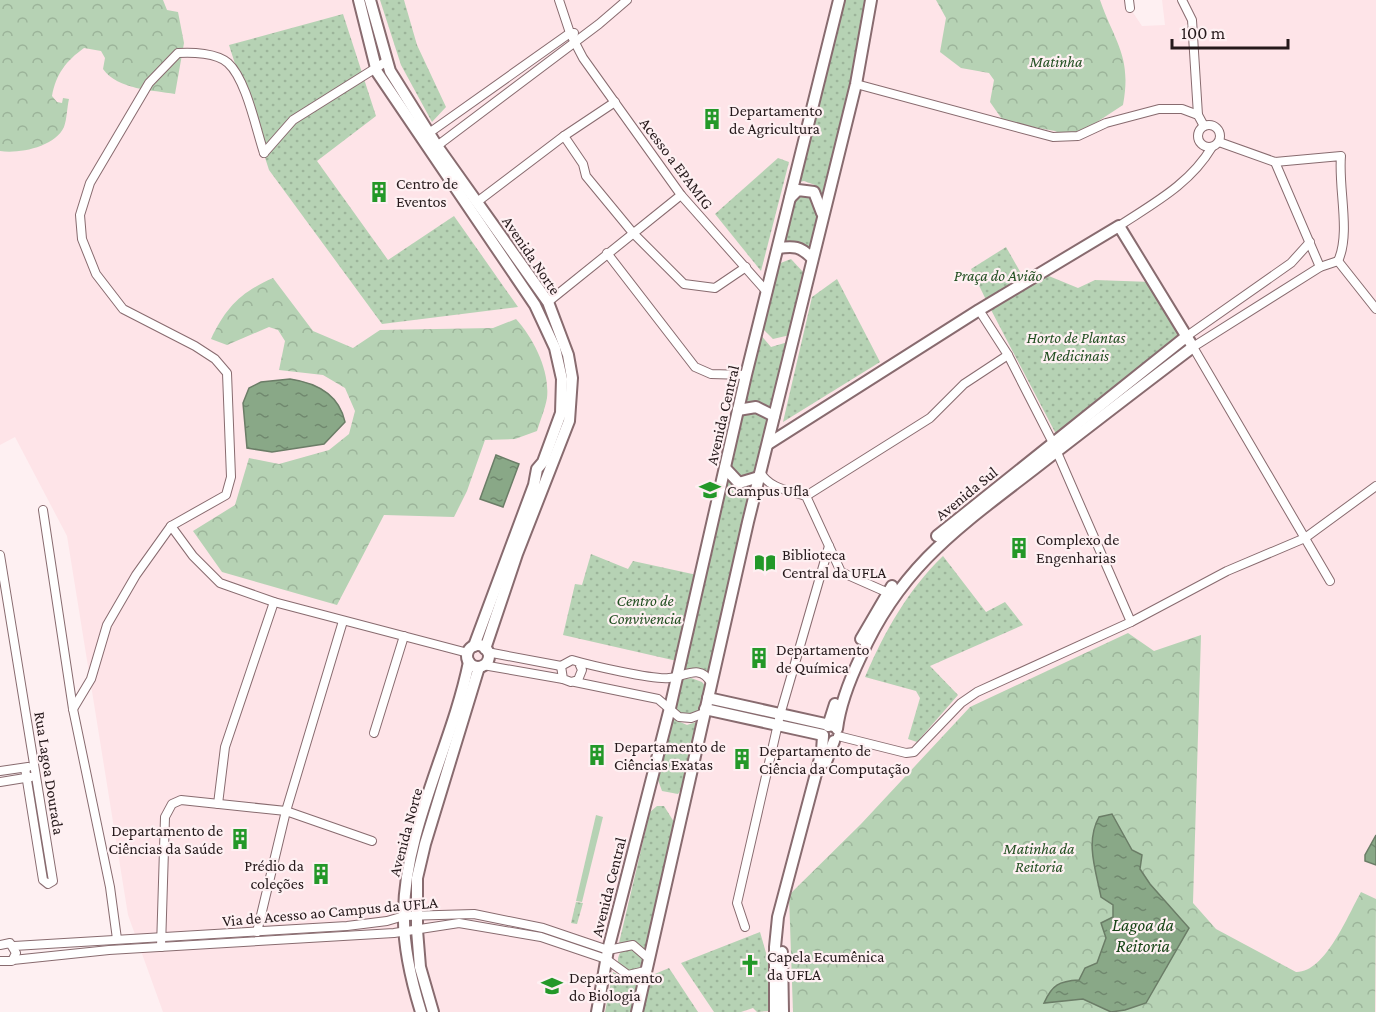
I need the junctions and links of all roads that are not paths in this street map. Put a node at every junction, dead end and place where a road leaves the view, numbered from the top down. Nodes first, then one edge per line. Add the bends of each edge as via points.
1 (359, 0) edge
2 (370, 0) edge
3 (559, 0) edge
4 (627, 0) edge
5 (838, 0) edge
6 (872, 0) edge
7 (1182, 0) edge
8 (570, 33) junction
9 (582, 35) junction
10 (574, 43) junction
11 (387, 62) junction
12 (376, 68) junction
13 (856, 84) junction
14 (494, 87) junction
15 (502, 97) junction
16 (615, 102) junction
17 (1198, 115) junction
18 (1204, 126) junction
19 (429, 133) junction
20 (564, 136) junction
21 (1215, 144) junction
22 (438, 146) junction
23 (1275, 162) junction
24 (681, 195) junction
25 (790, 198) junction
26 (477, 202) junction
27 (822, 213) junction
28 (1119, 226) junction
29 (633, 233) junction
30 (1310, 242) junction
31 (778, 248) junction
32 (607, 253) junction
33 (812, 258) junction
34 (1338, 261) junction
35 (746, 267) junction
36 (1320, 267) junction
37 (767, 292) junction
38 (543, 306) junction
39 (1376, 309) edge
40 (979, 310) junction
41 (1187, 336) junction
42 (1193, 347) junction
43 (1008, 355) junction
44 (746, 375) junction
45 (738, 410) junction
46 (774, 416) junction
47 (768, 444) junction
48 (1054, 447) junction
49 (725, 468) junction
50 (759, 474) junction
51 (1376, 486) edge
52 (806, 496) junction
53 (43, 510) dead end
54 (171, 526) junction
55 (1305, 538) junction
56 (829, 546) junction
57 (0, 555) edge
58 (1330, 581) dead end
59 (891, 594) junction
60 (274, 602) junction
61 (343, 621) junction
62 (1131, 622) junction
63 (404, 636) junction
64 (478, 656) junction
65 (579, 663) junction
66 (561, 666) junction
67 (678, 676) junction
68 (562, 679) junction
69 (575, 682) junction
70 (711, 683) junction
71 (706, 706) junction
72 (670, 708) junction
73 (73, 709) junction
74 (779, 720) junction
75 (374, 733) dead end
76 (830, 733) junction
77 (35, 766) junction
78 (25, 768) junction
79 (0, 771) edge
80 (37, 776) junction
81 (27, 777) junction
82 (0, 782) edge
83 (218, 804) junction
84 (286, 811) junction
85 (372, 841) dead end
86 (404, 916) junction
87 (418, 916) junction
88 (745, 927) dead end
89 (417, 930) junction
90 (257, 932) junction
91 (404, 932) junction
92 (161, 935) junction
93 (117, 939) junction
94 (0, 945) edge
95 (14, 946) junction
96 (161, 947) junction
97 (607, 954) junction
98 (648, 958) junction
99 (13, 960) junction
100 (0, 961) edge
101 (645, 971) junction
102 (421, 1012) edge
103 (433, 1012) edge
104 (597, 1012) edge
105 (637, 1012) edge
106 (775, 1012) edge
107 (783, 1012) edge

1 - 12 street, Avenida Norte
2 - 11 street, Avenida Norte
3 - 8 street, Acesso a EPAMIG
4 - 9 street
5 - 25 street, Avenida Central
6 - 13 street
7 - 17 street via 1192,20
8 - 9 street
8 - 10 street, Acesso a EPAMIG
8 - 14 street
9 - 10 street
10 - 15 street
10 - 16 street, Acesso a EPAMIG
11 - 12 street
11 - 19 street, Avenida Norte
12 - 38 street, Avenida Norte
12 - 54 street via 293,120 264,153 237,76 226,62 195,52 178,53 149,83 90,183 80,215 82,239 96,274 123,309 195,346 227,373 231,477 226,495
13 - 17 street via 1053,137 1078,136 1106,123 1159,109 1182,109
13 - 27 street
14 - 15 street
14 - 19 street
15 - 22 street
16 - 20 street
16 - 24 street, Acesso a EPAMIG
17 - 18 street
18 - 21 street via 1215,126 1219,131
18 - 21 street via 1198,137 1201,143
19 - 22 street, Avenida Norte
20 - 26 street
20 - 29 street via 583,164 586,176
21 - 23 street
21 - 28 street via 1182,185
22 - 26 street, Avenida Norte
23 - 30 street
23 - 34 street via 1341,156 1344,248
24 - 29 street
24 - 35 street, Acesso a EPAMIG
25 - 27 street via 798,190 814,192
25 - 31 street, Avenida Central
26 - 38 street, Avenida Norte
27 - 33 street
28 - 40 street
28 - 41 street
29 - 32 street
29 - 35 street via 684,284 715,288
30 - 36 street
30 - 41 street via 1291,263
31 - 33 street via 794,246
31 - 37 street, Avenida Central
32 - 38 street
32 - 44 street via 695,367 711,374
33 - 46 street
34 - 36 street
34 - 39 street
35 - 37 street, Acesso a EPAMIG
36 - 42 street
37 - 44 street, Avenida Central
38 - 64 street, Avenida Norte via 560,363 563,396 544,472
40 - 43 street
40 - 47 street
41 - 42 street
41 - 48 street, Avenida Sul
42 - 48 street, Avenida Sul
42 - 55 street
43 - 48 street
43 - 52 street via 964,384 930,418
44 - 45 street, Avenida Central
45 - 46 street via 756,407
45 - 49 street, Avenida Central
46 - 47 street
47 - 50 street
48 - 59 street, Avenida Sul via 944,539
48 - 62 street
49 - 50 street via 740,483
49 - 67 street, Avenida Central
50 - 52 street via 775,487
50 - 70 street
51 - 55 street
52 - 56 street
53 - 73 street
54 - 60 street via 220,583
54 - 73 street via 107,625 91,679
55 - 58 street
55 - 62 street via 1227,571
56 - 59 street via 841,572
56 - 74 street
57 - 77 street, Rua Lagoa Dourada
59 - 76 street, Avenida Sul
60 - 61 street
60 - 83 street via 225,747
61 - 63 street
61 - 84 street
62 - 76 street via 977,692 961,703 914,752
63 - 64 street
63 - 75 street
64 - 66 street
64 - 68 street
64 - 86 street, Avenida Norte via 412,852
64 - 87 street, Avenida Norte via 417,878
65 - 66 street via 568,660
65 - 67 street via 669,678
65 - 69 street via 582,673
66 - 68 street
67 - 70 street via 698,672
67 - 72 street, Avenida Central
68 - 69 street
69 - 72 street via 658,699
70 - 71 street
71 - 72 street via 685,718
71 - 74 street
71 - 98 street
72 - 97 street, Avenida Central
73 - 93 street
74 - 76 street
74 - 88 street via 737,903
76 - 106 street, Avenida Sul via 778,916
76 - 107 street, Avenida Sul via 824,769 789,895 783,935
77 - 78 street
77 - 80 street, Rua Lagoa Dourada
78 - 79 street
78 - 81 street
80 - 81 street
80 - 81 street, Rua Lagoa Dourada via 53,881 48,884 43,880
81 - 82 street
83 - 84 street
83 - 92 street via 181,800 172,804 165,817
84 - 85 street
84 - 90 street
86 - 87 street, Via de Acesso ao Campus da UFLA
86 - 90 street, Via de Acesso ao Campus da UFLA via 347,926
86 - 91 street, Avenida Norte
87 - 89 street, Avenida Norte
87 - 97 street, Via de Acesso ao Campus da UFLA via 474,914 543,928
89 - 91 street, Via de Acesso ao Campus da UFLA
89 - 97 street, Via de Acesso ao Campus da UFLA via 476,924
89 - 103 street, Avenida Norte via 420,967
90 - 92 street, Via de Acesso ao Campus da UFLA
91 - 96 street, Via de Acesso ao Campus da UFLA
91 - 102 street, Avenida Norte
92 - 93 street, Via de Acesso ao Campus da UFLA
92 - 96 street
93 - 95 street, Via de Acesso ao Campus da UFLA
94 - 95 street, Via de Acesso ao Campus da UFLA
95 - 99 street
96 - 99 street, Via de Acesso ao Campus da UFLA
97 - 98 street via 633,945
97 - 101 street via 628,975
97 - 104 street, Avenida Central
98 - 101 street
99 - 100 street, Via de Acesso ao Campus da UFLA
101 - 105 street

